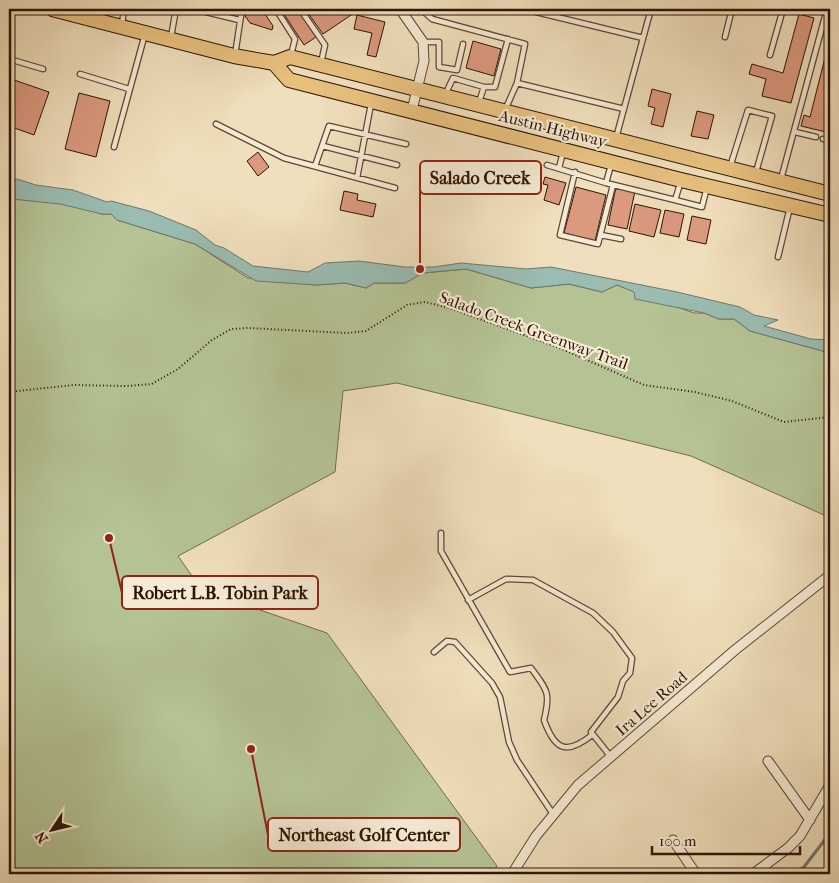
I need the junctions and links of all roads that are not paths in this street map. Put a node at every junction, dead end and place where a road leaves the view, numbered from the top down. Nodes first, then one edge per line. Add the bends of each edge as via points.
1 (11, 9) edge
2 (52, 9) edge
3 (124, 9) edge
4 (176, 9) edge
5 (194, 9) edge
6 (242, 9) edge
7 (280, 9) edge
8 (300, 9) edge
9 (400, 9) edge
10 (421, 9) edge
11 (524, 9) edge
12 (651, 9) edge
13 (732, 9) edge
14 (783, 9) edge
15 (827, 9) edge
16 (9, 16) edge
17 (239, 20) junction
18 (122, 27) junction
19 (145, 33) junction
20 (725, 36) dead end
21 (643, 38) junction
22 (170, 39) junction
23 (508, 39) junction
24 (423, 42) junction
25 (463, 44) dead end
26 (770, 55) dead end
27 (234, 56) junction
28 (290, 57) junction
29 (9, 59) edge
30 (274, 63) junction
31 (320, 64) junction
32 (43, 69) dead end
33 (80, 74) dead end
34 (517, 83) junction
35 (484, 87) junction
36 (130, 89) junction
37 (416, 91) junction
38 (444, 97) junction
39 (372, 100) junction
40 (478, 105) junction
41 (624, 109) junction
42 (412, 110) junction
43 (504, 111) junction
44 (216, 124) dead end
45 (794, 132) junction
46 (365, 134) junction
47 (816, 136) dead end
48 (823, 138) dead end
49 (616, 140) junction
50 (830, 140) edge
51 (406, 144) dead end
52 (323, 146) junction
53 (114, 147) dead end
54 (564, 148) junction
55 (361, 156) junction
56 (612, 161) junction
57 (397, 165) dead end
58 (547, 165) dead end
59 (315, 166) junction
60 (560, 168) junction
61 (729, 168) junction
62 (575, 172) junction
63 (754, 175) junction
64 (357, 178) junction
65 (681, 180) junction
66 (780, 182) junction
67 (606, 183) junction
68 (612, 185) junction
69 (708, 186) junction
70 (395, 188) dead end
71 (830, 194) edge
72 (675, 200) junction
73 (790, 206) junction
74 (830, 215) edge
75 (601, 234) junction
76 (621, 239) dead end
77 (778, 257) dead end
78 (441, 533) dead end
79 (830, 575) edge
80 (468, 600) junction
81 (434, 652) dead end
82 (592, 735) junction
83 (610, 757) junction
84 (768, 761) dead end
85 (830, 785) edge
86 (553, 814) junction
87 (810, 820) junction
88 (674, 840) dead end
89 (512, 874) edge
90 (696, 874) edge
91 (753, 874) edge

1 - 16 lane
2 - 18 main road
3 - 18 lane
4 - 22 lane
5 - 17 lane
6 - 17 lane
7 - 28 lane via 279,14 295,39
8 - 31 lane via 325,45
9 - 24 street
10 - 23 lane via 432,19
11 - 21 lane
12 - 21 lane
13 - 20 lane
14 - 26 lane
15 - 45 lane
17 - 27 lane
18 - 19 main road
19 - 22 main road
19 - 36 lane
21 - 41 lane
22 - 27 main road
23 - 34 lane via 525,44
23 - 35 lane via 495,87
24 - 25 lane via 439,42 439,67 457,70
24 - 37 street via 424,61
27 - 30 main road
28 - 30 main road
28 - 31 main road, Austin Highway
29 - 32 lane
30 - 39 main road, Austin Highway via 289,80
31 - 37 main road, Austin Highway
33 - 36 lane
34 - 41 lane
34 - 43 lane
35 - 38 lane via 453,78
35 - 40 lane
36 - 53 lane
37 - 38 main road, Austin Highway
37 - 42 street
38 - 40 main road, Austin Highway
39 - 42 main road, Austin Highway
39 - 46 lane
40 - 43 main road, Austin Highway
41 - 49 lane
42 - 54 main road, Austin Highway
43 - 49 main road, Austin Highway
44 - 59 lane via 284,158
45 - 47 lane
45 - 66 lane
46 - 51 lane
46 - 52 lane via 329,126
46 - 55 lane
48 - 50 lane
49 - 61 main road, Austin Highway
52 - 55 lane
52 - 59 lane
54 - 56 main road, Austin Highway
54 - 60 lane
55 - 57 lane
55 - 64 lane
56 - 65 main road, Austin Highway
56 - 67 lane
58 - 60 lane
59 - 64 lane
60 - 62 lane
61 - 63 main road, Austin Highway
61 - 63 lane via 748,110 772,116
62 - 67 lane
62 - 75 lane via 560,235 598,244
63 - 66 main road, Austin Highway
64 - 70 lane
65 - 69 main road, Austin Highway
65 - 72 lane
66 - 71 main road, Austin Highway
67 - 68 lane
68 - 72 lane
68 - 75 lane
69 - 72 lane via 702,208
69 - 73 main road, Austin Highway
73 - 74 main road, Austin Highway
73 - 77 lane
75 - 76 lane
78 - 80 lane via 441,551
79 - 83 street, Ira Lee Road via 735,650
80 - 82 lane via 510,672 531,668 546,689 549,700 544,720 560,746 577,747
80 - 82 lane via 506,579 532,580 593,613 612,632 632,658 632,666 618,697 594,727
81 - 86 lane via 447,642 455,642 492,683 500,697 509,742 517,760
82 - 83 lane
83 - 86 street, Ira Lee Road via 578,785
84 - 87 street
85 - 87 street
86 - 89 street, Ira Lee Road
87 - 91 street via 788,848
88 - 90 street

